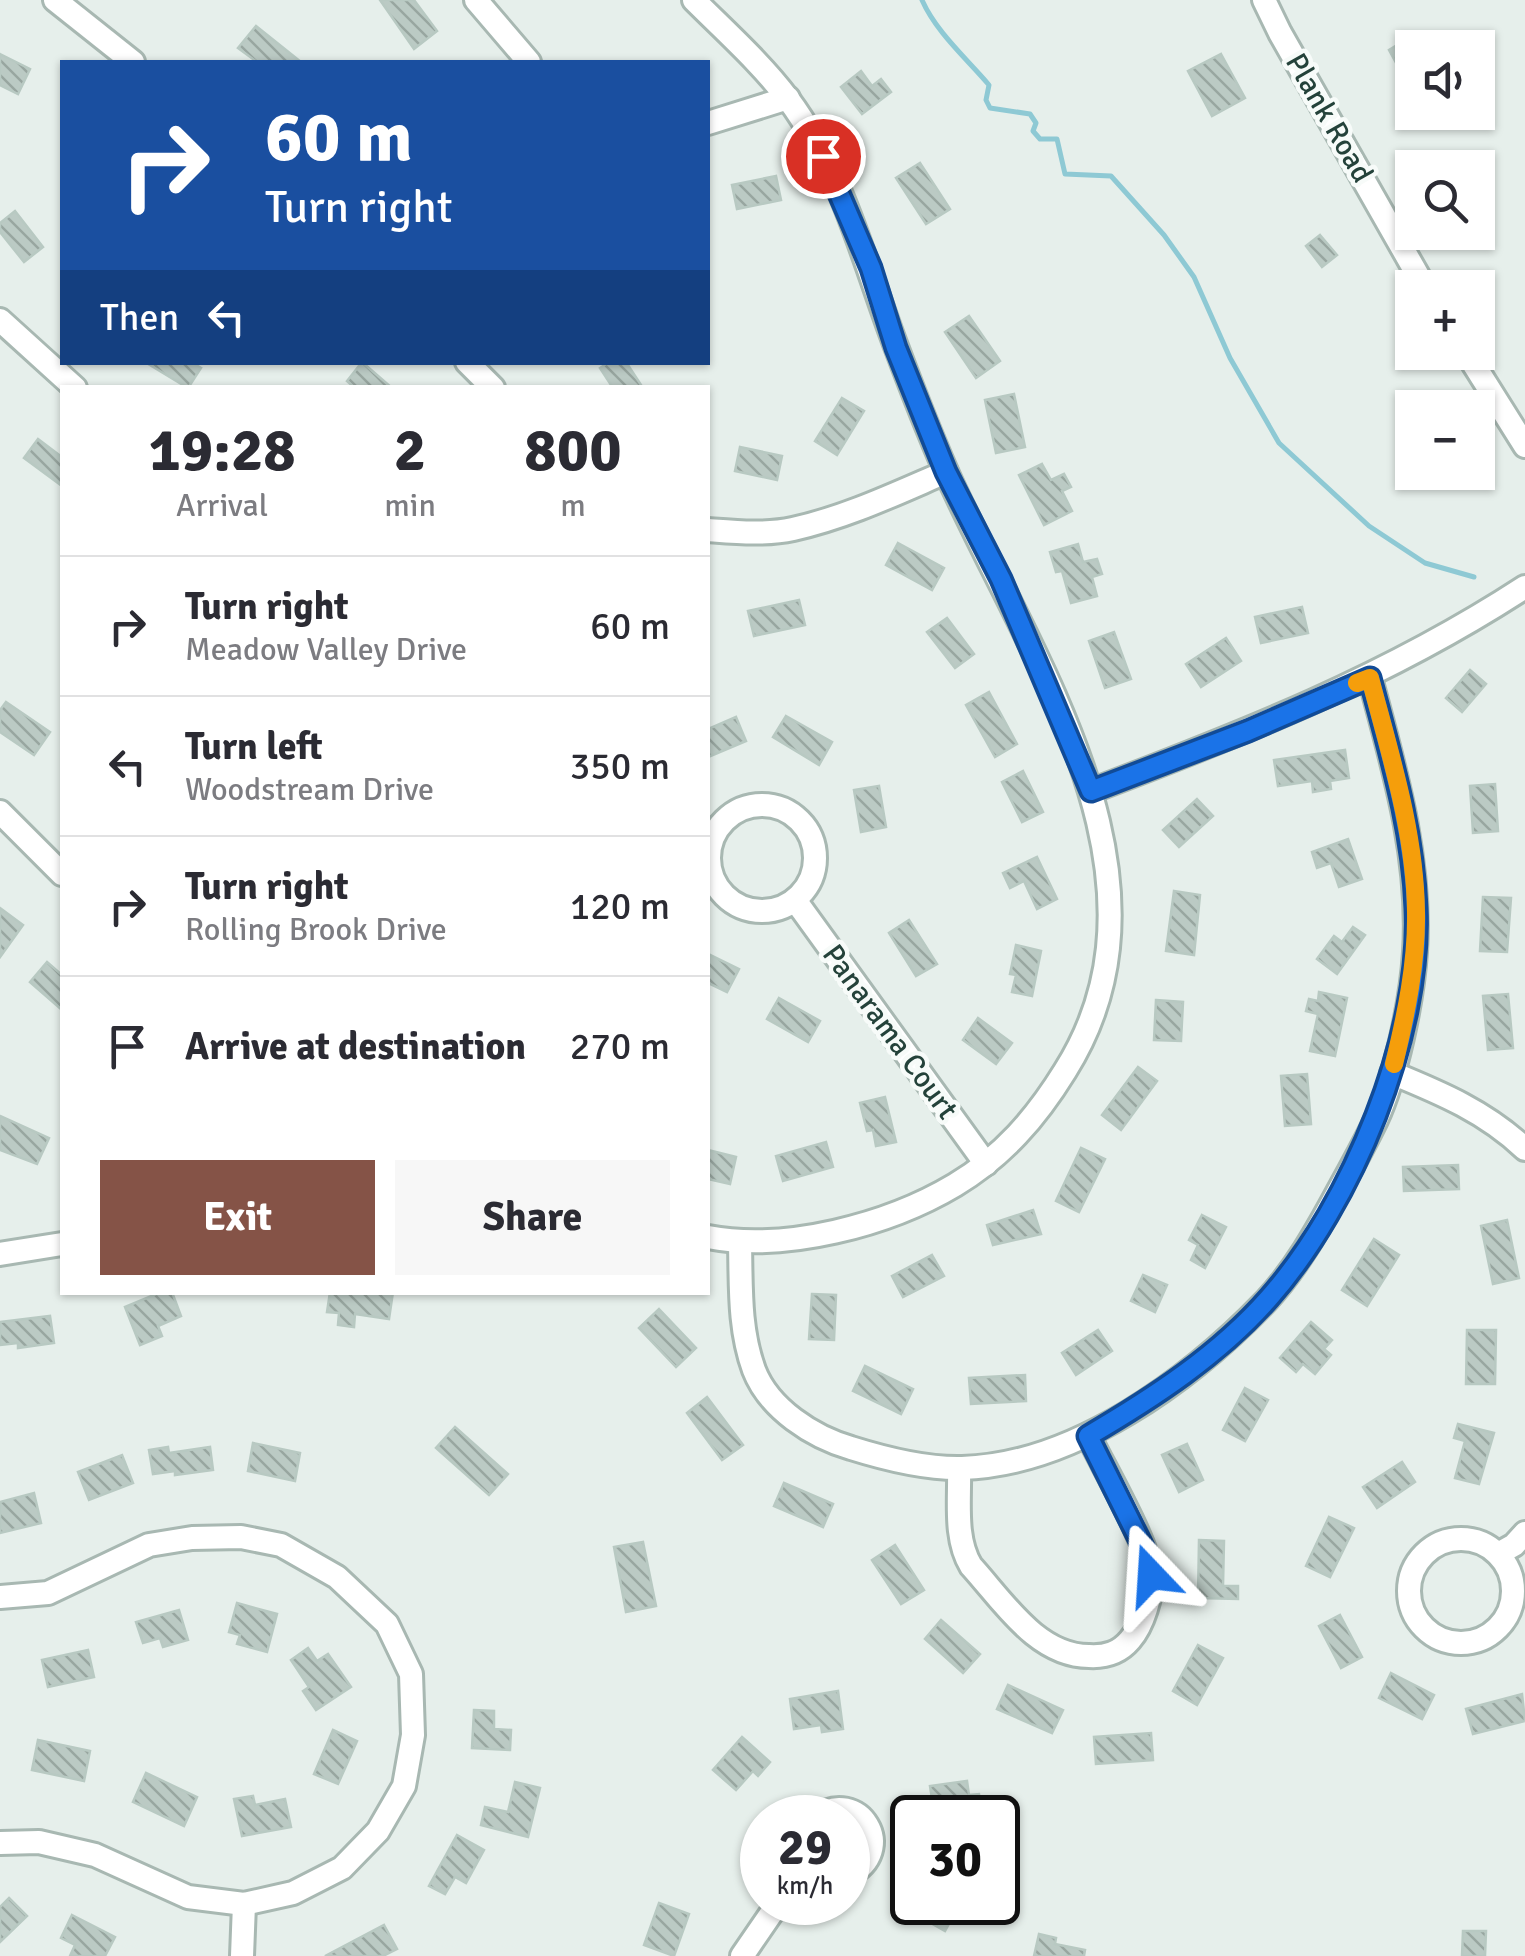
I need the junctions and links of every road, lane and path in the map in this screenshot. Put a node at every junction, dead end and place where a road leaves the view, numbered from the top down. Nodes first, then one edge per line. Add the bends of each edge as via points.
1 (56, 0) edge
2 (476, 0) edge
3 (694, 0) edge
4 (1264, 0) edge
5 (131, 60) edge
6 (527, 60) edge
7 (788, 98) junction
8 (710, 123) edge
9 (1415, 270) edge
10 (0, 320) edge
11 (471, 365) edge
12 (1477, 370) edge
13 (73, 385) edge
14 (489, 385) edge
15 (1525, 446) edge
16 (946, 472) junction
17 (710, 530) edge
18 (1525, 588) edge
19 (1370, 678) junction
20 (1091, 791) junction
21 (0, 812) edge
22 (710, 848) edge
23 (60, 872) edge
24 (710, 872) edge
25 (795, 900) junction
26 (1392, 1073) junction
27 (1525, 1149) edge
28 (986, 1164) junction
29 (710, 1237) edge
30 (60, 1244) edge
31 (740, 1244) junction
32 (0, 1254) edge
33 (1088, 1436) junction
34 (958, 1468) junction
35 (1525, 1533) edge
36 (1498, 1554) junction
37 (0, 1597) edge
38 (0, 1844) edge
39 (244, 1904) junction
40 (763, 1925) edge
41 (242, 1956) edge
42 (742, 1956) edge

1 - 5 street
2 - 6 street
3 - 7 street
4 - 9 street, Plank Road
7 - 8 street
7 - 16 street via 823,156 871,268
10 - 13 street
11 - 14 street
12 - 15 street
16 - 17 street via 790,530
16 - 20 street via 1001,579
18 - 19 street
19 - 20 street
19 - 26 street via 1402,797 1416,910 1415,956
20 - 28 street via 1110,884 1111,934 1100,990 1082,1044 1043,1107
21 - 23 street
22 - 25 street via 729,815 748,806 789,811 805,825 816,864
24 - 25 street via 736,904 755,911
25 - 28 street, Panarama Court
26 - 27 street via 1455,1098
26 - 33 street via 1377,1118 1322,1221 1268,1299 1188,1372
28 - 31 street via 926,1201 875,1221
29 - 31 street
30 - 32 street
31 - 34 street via 742,1325 756,1374 784,1412 826,1441
33 - 34 street via 1006,1463
33 - 34 street via 1151,1575 1136,1633 1105,1656 1082,1656 1044,1642 972,1566 960,1536
35 - 36 street
36 - 36 street via 1513,1590 1506,1618 1492,1632 1455,1642 1420,1624 1410,1584 1430,1549 1470,1540
37 - 39 street via 48,1592 149,1545 241,1537 281,1545 336,1577 386,1624 411,1674 413,1735 404,1786 378,1831 342,1868 293,1893
38 - 39 street via 39,1842 95,1855 188,1897
39 - 41 street
40 - 42 street

